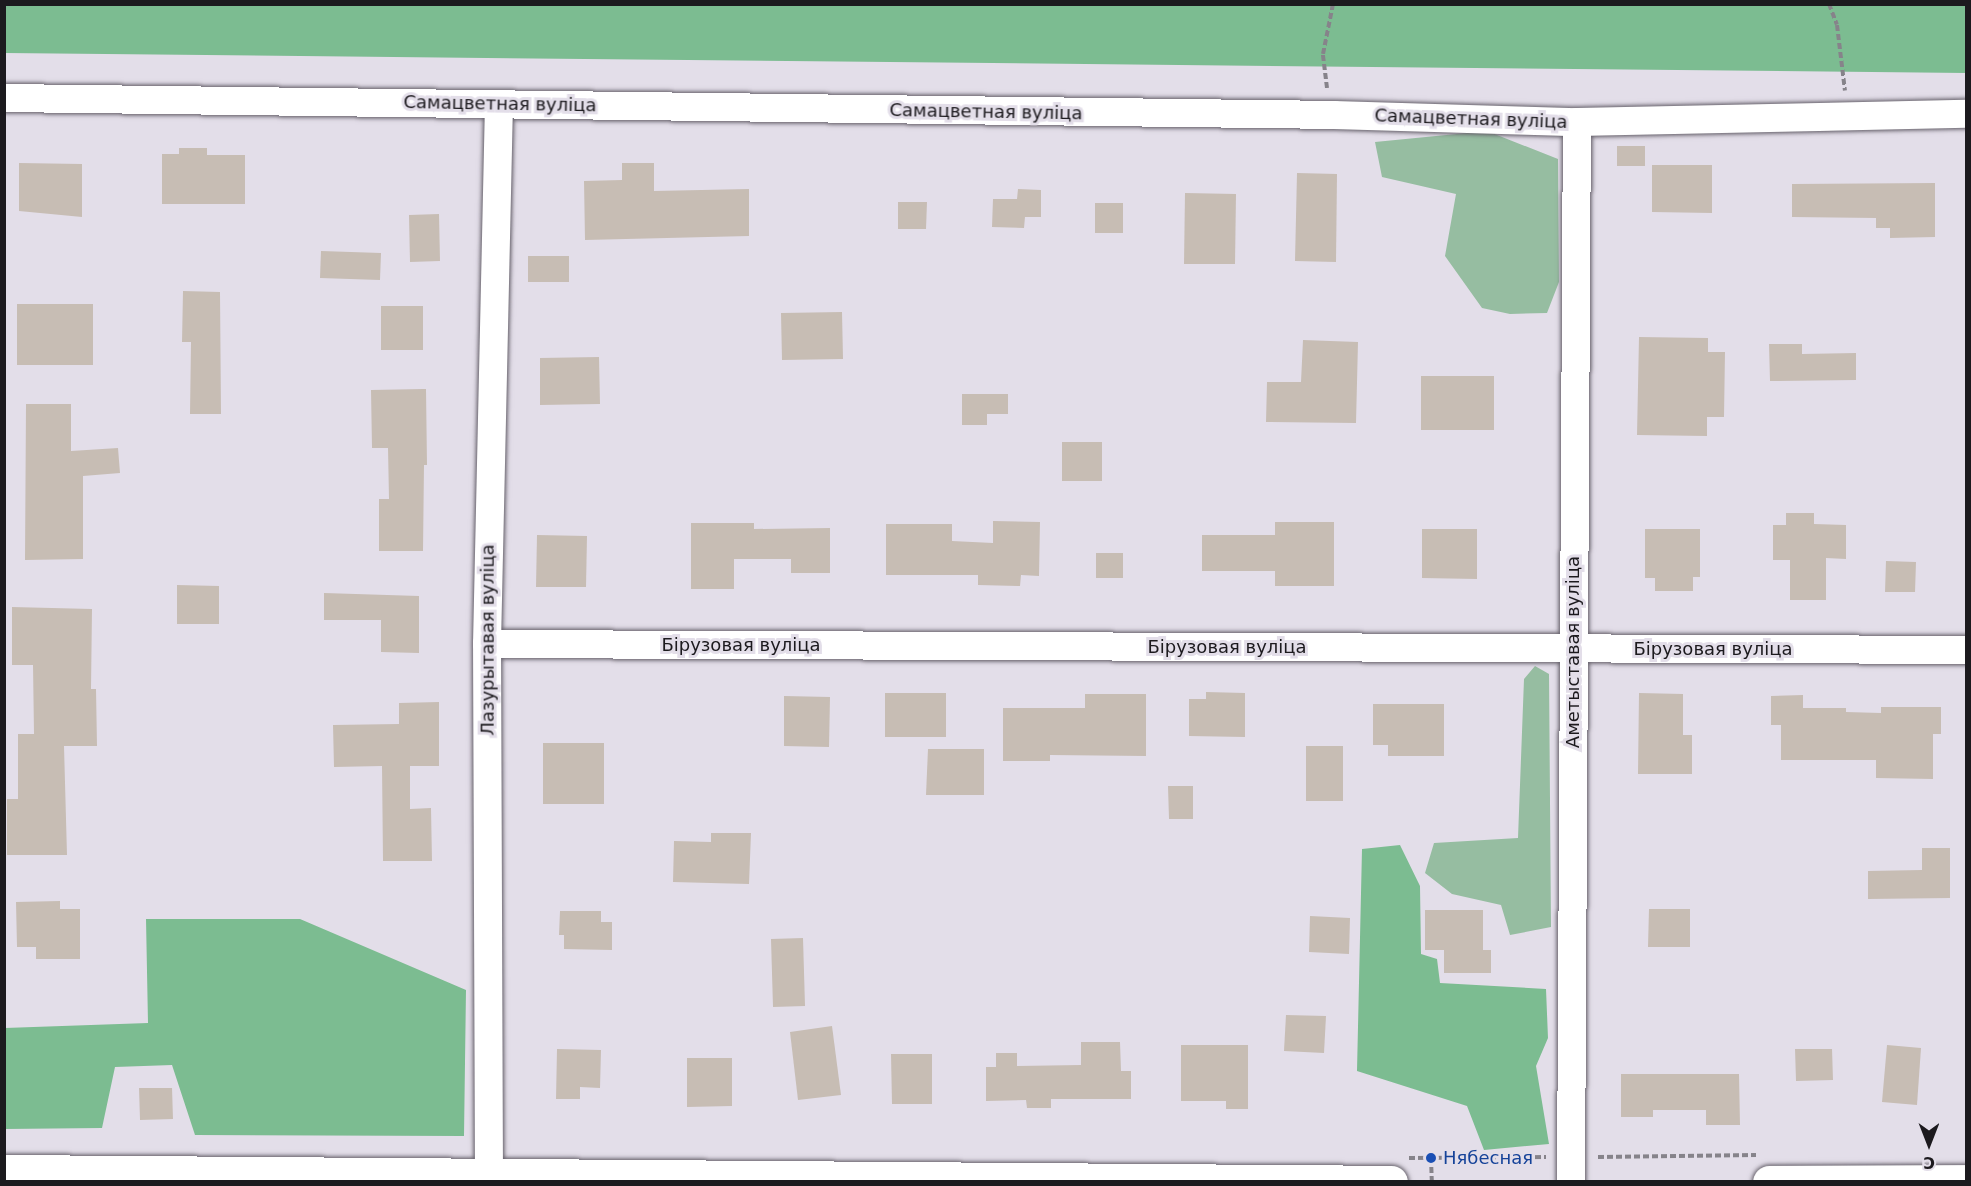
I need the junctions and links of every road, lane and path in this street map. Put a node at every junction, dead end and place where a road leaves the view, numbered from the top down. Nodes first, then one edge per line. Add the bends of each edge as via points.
1 (1333, 4) edge
2 (1829, 4) edge
3 (4, 98) edge
4 (499, 104) junction
5 (1966, 114) edge
6 (1334, 115) junction
7 (1847, 116) junction
8 (1577, 122) junction
9 (487, 644) junction
10 (1573, 649) junction
11 (1966, 650) edge
12 (1431, 1158) dead end
13 (4, 1171) edge
14 (489, 1178) edge
15 (1201, 1180) edge
16 (1906, 1181) edge
17 (1966, 1181) edge
18 (1391, 1182) edge
19 (1432, 1182) edge
20 (1571, 1182) edge
21 (1769, 1182) edge

1 - 6 path via 1323,54
2 - 7 path via 1837,25
3 - 4 street, Самацветная вуліца
4 - 6 street, Самацветная вуліца
4 - 9 street, Лазурытавая вуліца
5 - 7 street, Самацветная вуліца
6 - 8 street, Самацветная вуліца
7 - 8 street, Самацветная вуліца
8 - 10 street, Аметыставая вуліца
9 - 10 street, Бірузовая вуліца
9 - 14 street, Лазурытавая вуліца
10 - 11 street, Бірузовая вуліца
10 - 20 street, Аметыставая вуліца
12 - 19 path
13 - 14 street
14 - 15 street
15 - 18 street
16 - 17 street
16 - 21 street

